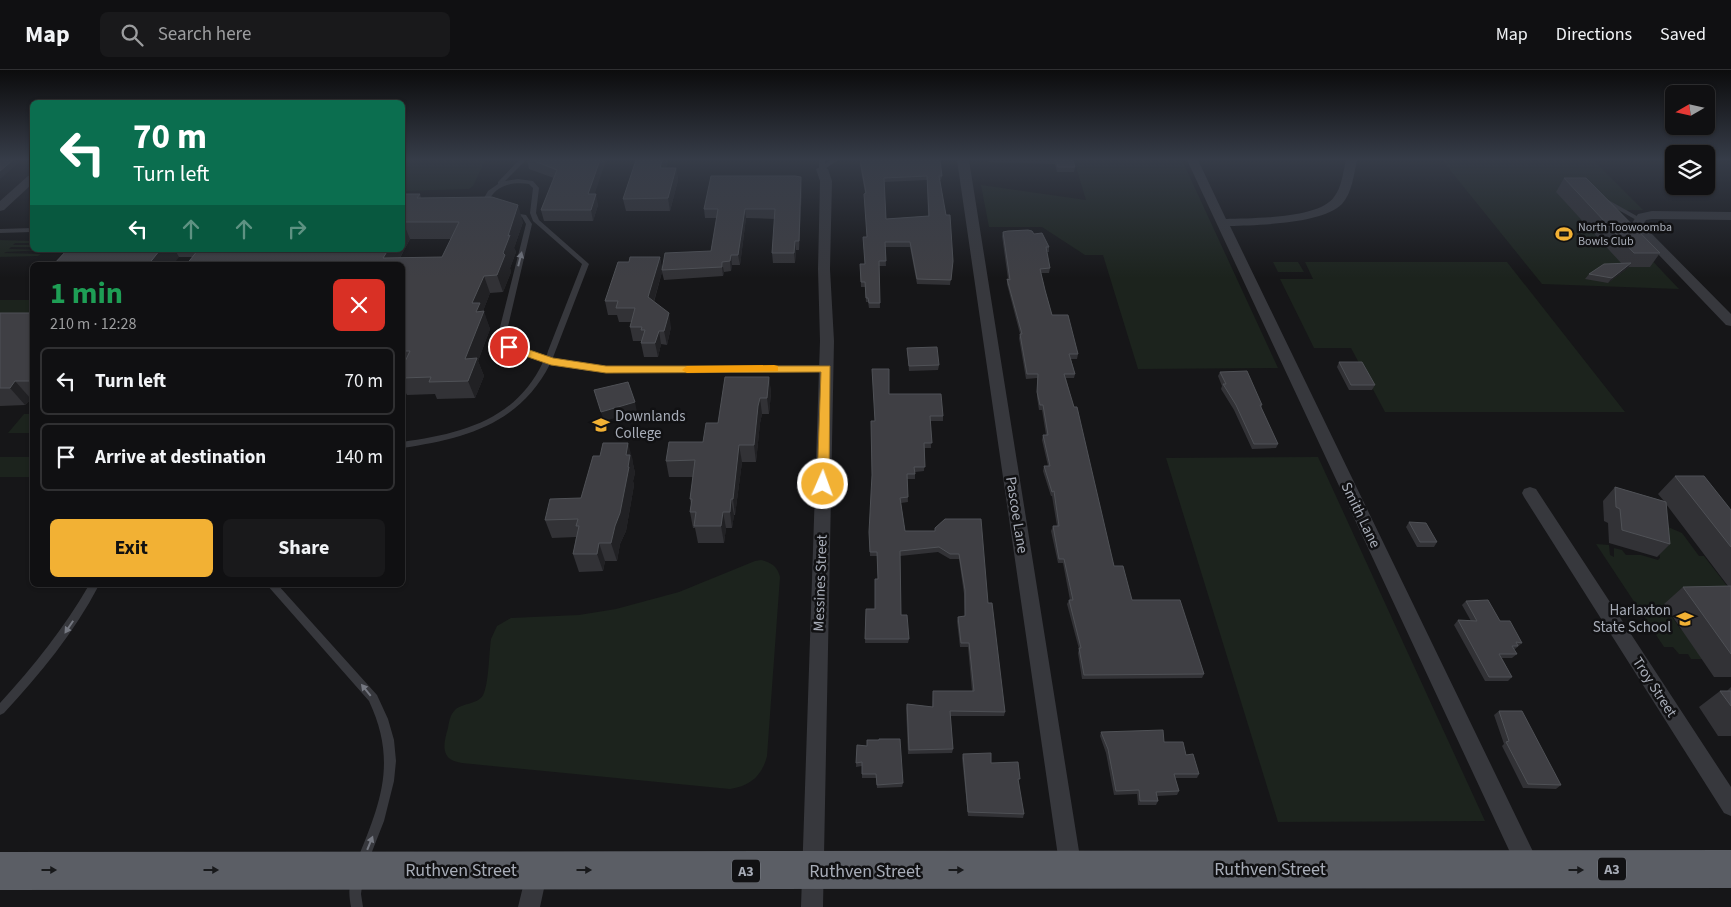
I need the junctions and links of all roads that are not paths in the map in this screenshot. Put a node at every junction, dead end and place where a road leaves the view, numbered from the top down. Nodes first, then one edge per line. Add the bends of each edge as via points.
1 (488, 199) edge
2 (535, 199) edge
3 (826, 199) edge
4 (969, 199) edge
5 (1210, 199) edge
6 (1339, 199) edge
7 (1603, 199) edge
8 (1731, 216) edge
9 (1640, 220) junction
10 (1221, 223) junction
11 (30, 230) edge
12 (0, 231) edge
13 (1731, 322) edge
14 (548, 360) junction
15 (826, 368) junction
16 (405, 444) edge
17 (1530, 493) dead end
18 (93, 587) edge
19 (274, 587) edge
20 (0, 710) edge
21 (1731, 806) edge
22 (1731, 869) edge
23 (0, 870) edge
24 (359, 870) junction
25 (537, 870) junction
26 (1071, 870) junction
27 (1530, 870) junction
28 (812, 871) junction
29 (357, 907) edge
30 (529, 907) edge
31 (812, 907) edge

14 -> 1 lane via 505,344 502,334 529,224 524,216 491,207
2 - 14 lane via 533,213 536,221 586,264
3 - 15 street, Messines Street
4 - 26 street, Pascoe Lane
5 - 10 street, Smith Lane
6 - 10 street via 1327,209 1303,216
7 - 9 lane
8 - 9 street via 1659,214
9 - 13 street via 1641,230
10 - 27 street, Smith Lane
11 - 12 lane
14 - 15 lane via 588,368 625,370
14 - 16 lane via 533,387 493,421 460,434
15 - 28 street, Messines Street
17 - 21 street, Troy Street
18 -> 20 lane via 51,652
24 -> 19 lane via 382,814 387,791 390,769 387,730 381,713 362,684
27 -> 22 highway, Ruthven Street / A3
23 -> 24 highway, Ruthven Street / A3
24 - 25 highway, Ruthven Street / A3
24 - 29 lane via 355,894
25 -> 28 highway, Ruthven Street / A3
25 - 30 street
26 - 27 highway, Ruthven Street / A3
28 -> 26 highway, Ruthven Street / A3
28 - 31 street, Messines Street

